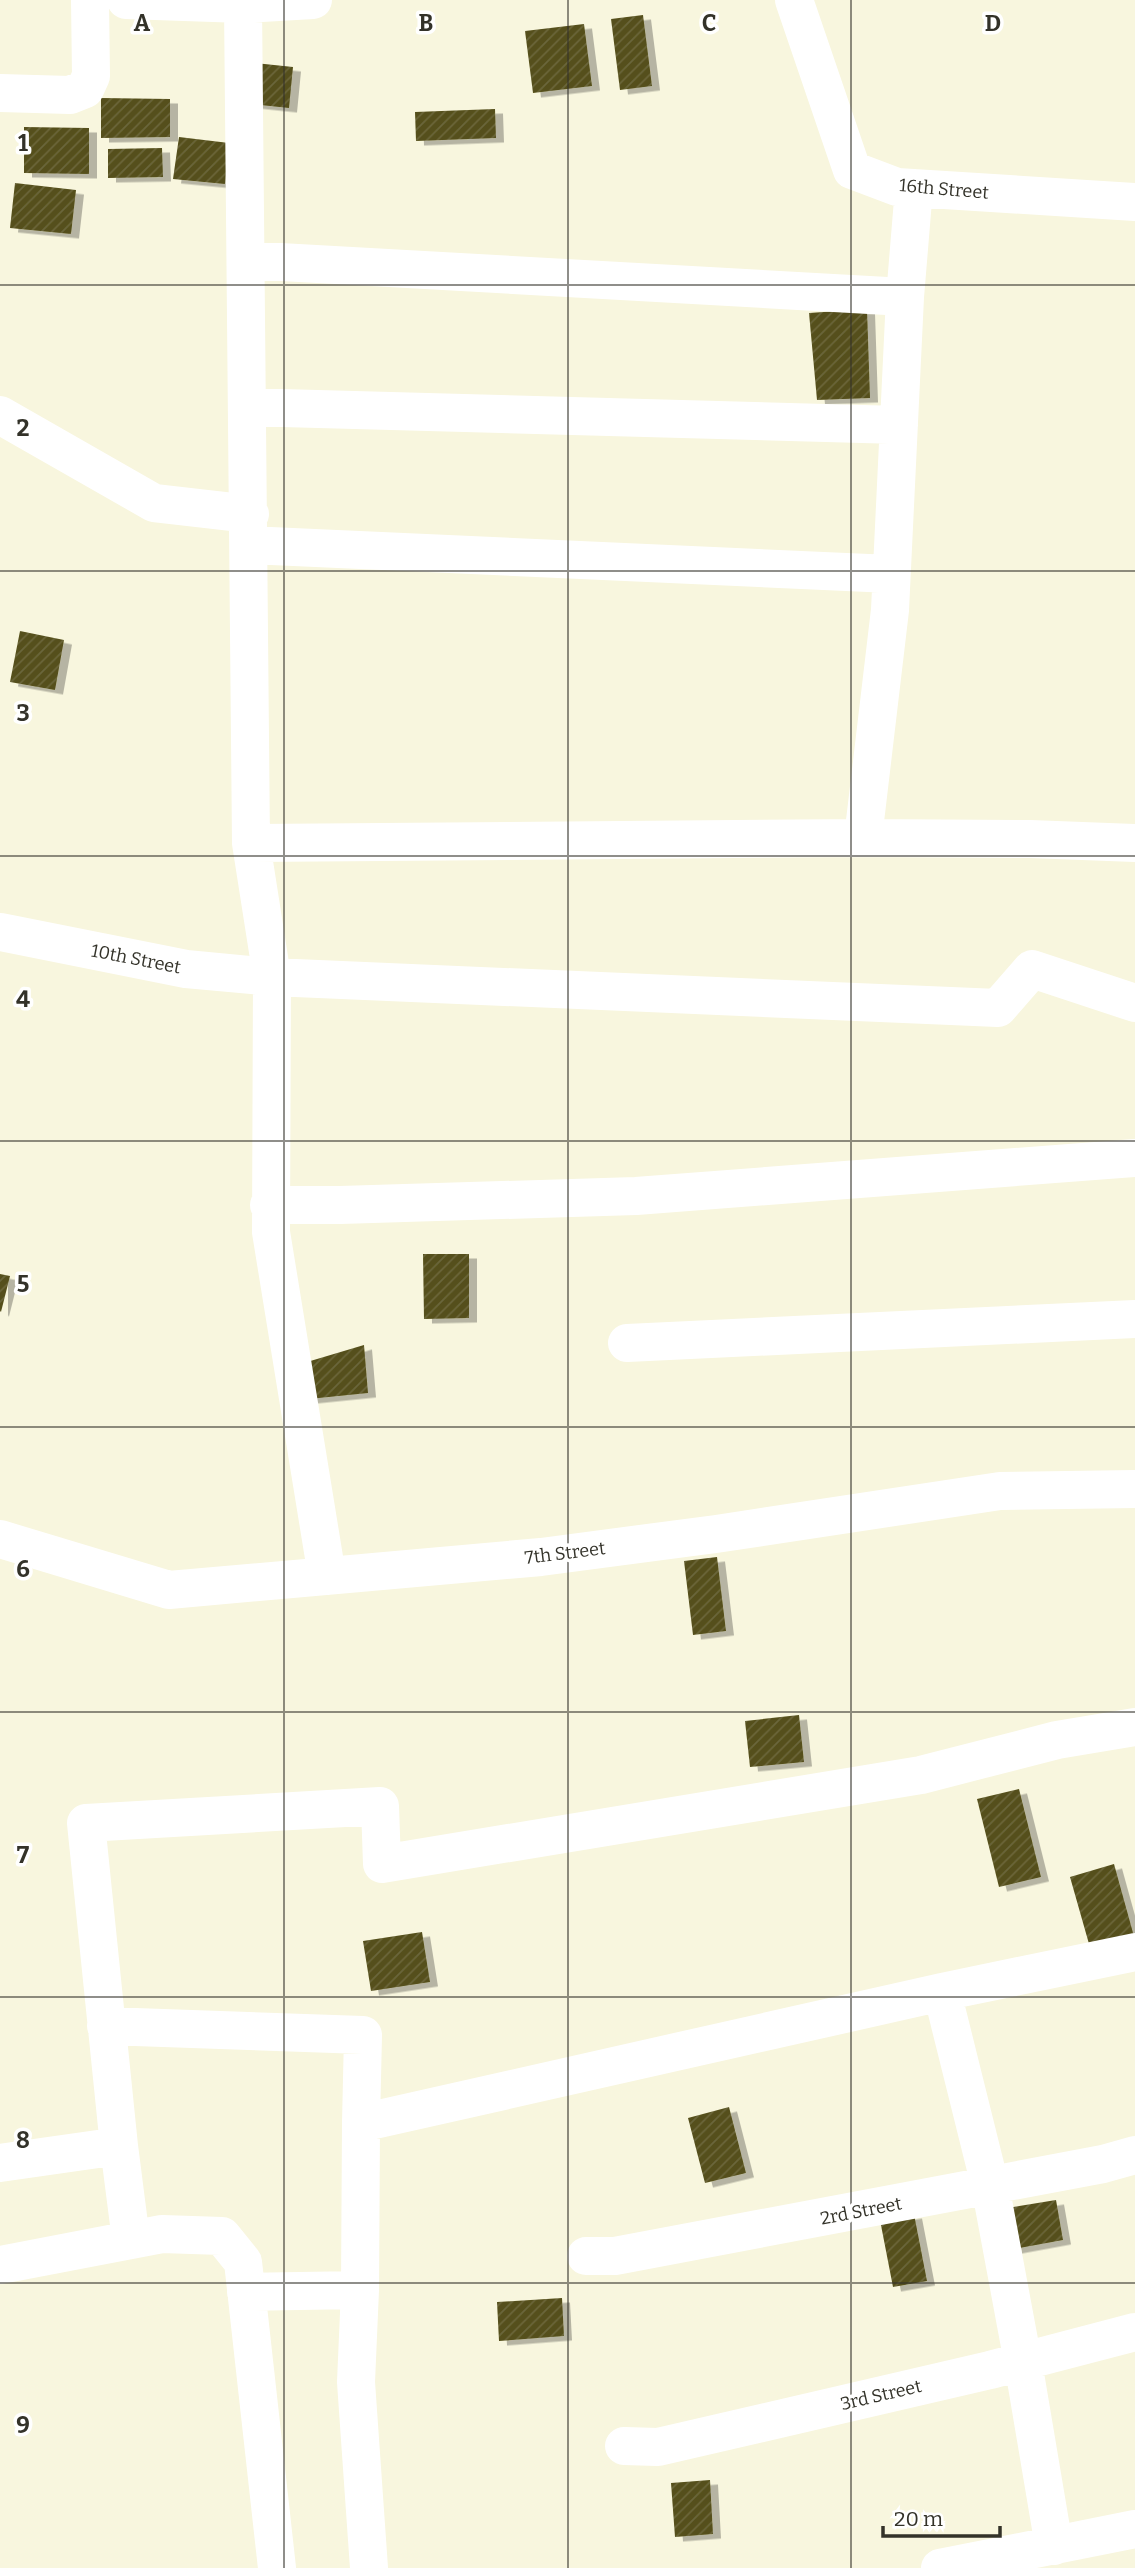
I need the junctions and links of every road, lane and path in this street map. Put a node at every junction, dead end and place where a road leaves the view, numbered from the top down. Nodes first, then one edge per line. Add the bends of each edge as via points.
1 (90, 0) edge
2 (126, 0) edge
3 (313, 0) edge
4 (794, 0) edge
5 (243, 4) junction
6 (0, 93) edge
7 (914, 188) junction
8 (1135, 202) edge
9 (246, 260) junction
10 (905, 297) junction
11 (247, 407) junction
12 (0, 415) edge
13 (899, 425) junction
14 (250, 529) junction
15 (891, 575) junction
16 (863, 838) junction
17 (251, 843) junction
18 (1135, 843) edge
19 (0, 932) edge
20 (272, 977) junction
21 (1135, 1003) edge
22 (1135, 1158) edge
23 (270, 1205) junction
24 (1135, 1319) edge
25 (627, 1343) dead end
26 (1135, 1489) edge
27 (0, 1539) edge
28 (327, 1576) junction
29 (1135, 1727) edge
30 (1135, 1952) edge
31 (942, 1993) junction
32 (106, 2026) junction
33 (361, 2123) junction
34 (119, 2146) junction
35 (1135, 2155) edge
36 (0, 2163) edge
37 (990, 2185) junction
38 (131, 2240) junction
39 (586, 2256) dead end
40 (0, 2265) edge
41 (360, 2290) junction
42 (246, 2292) junction
43 (1135, 2332) edge
44 (1023, 2361) junction
45 (625, 2446) dead end
46 (1135, 2529) edge
47 (1054, 2546) junction
48 (1006, 2561) edge
49 (277, 2568) edge
50 (369, 2568) edge
51 (940, 2568) edge

1 - 6 street via 91,76 85,89 70,95
2 - 5 street
3 - 5 street
4 - 7 street, 16th Street via 852,170 897,187
5 - 9 street
7 - 8 street, 16th Street
7 - 10 street
9 - 10 street
9 - 11 street
10 - 13 street
11 - 13 street
11 - 14 street
12 - 14 street via 154,503
13 - 15 street
14 - 15 street
14 - 17 street
15 - 16 street
16 - 17 street
16 - 18 street
17 - 20 street
19 - 20 street, 10th Street via 186,969
20 - 21 street, 10th Street via 999,1008 1032,969
20 - 23 street
22 - 23 street via 636,1196
23 - 28 street
24 - 25 street
26 - 28 street, 7th Street via 1000,1491 541,1557
27 - 28 street, 7th Street via 170,1590
29 - 32 street via 1057,1740 920,1775 382,1864 380,1806 86,1823
30 - 31 street
31 - 33 street
31 - 37 street
32 - 33 street via 363,2035
32 - 34 street
33 - 41 street
34 - 36 street
34 - 38 street
35 - 37 street, 2rd Street
37 - 39 street, 2rd Street via 615,2256
37 - 44 street
38 - 40 street
38 - 42 street via 162,2234 222,2236 243,2262
41 - 42 street
41 - 50 street via 356,2382
42 - 49 street
43 - 44 street, 3rd Street
44 - 45 street, 3rd Street via 658,2447
44 - 47 street
46 - 47 street
47 - 48 street
48 - 51 street

